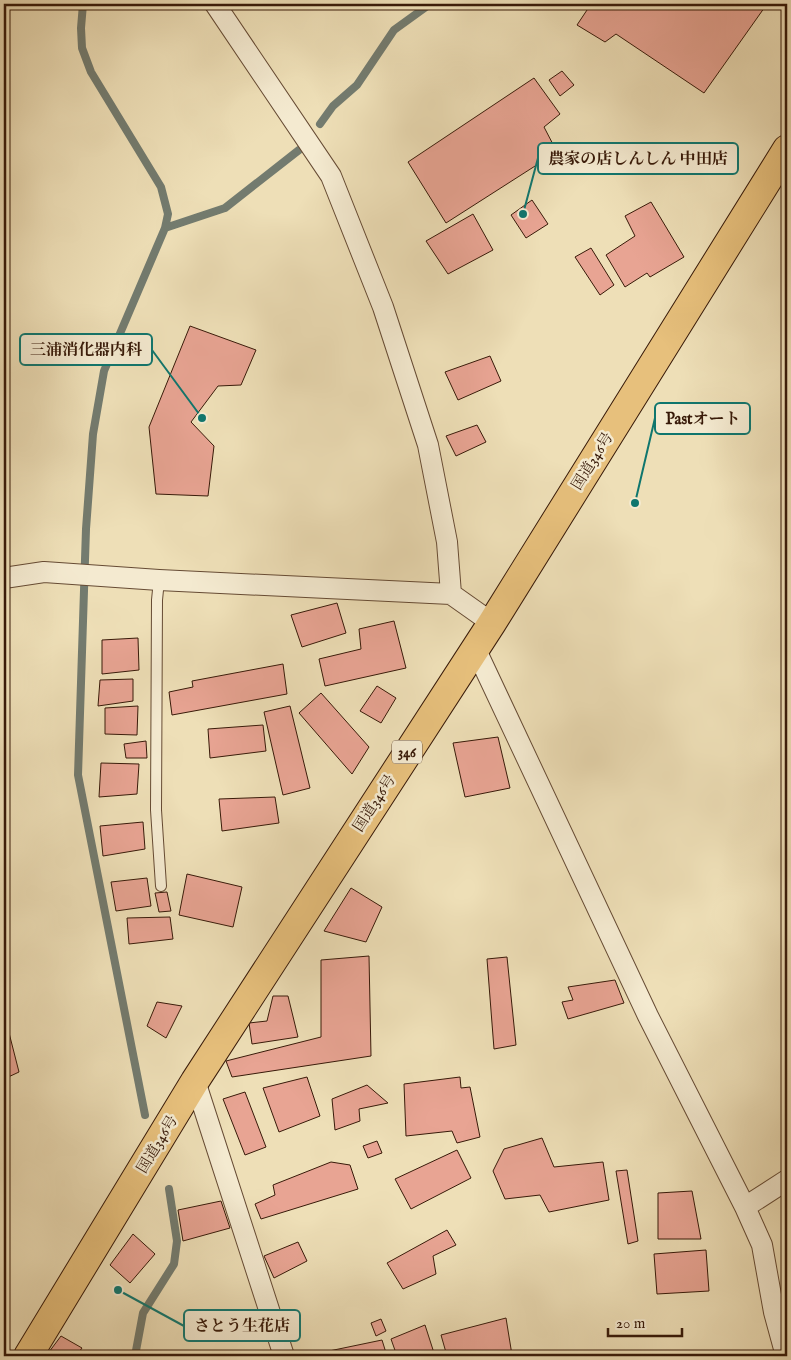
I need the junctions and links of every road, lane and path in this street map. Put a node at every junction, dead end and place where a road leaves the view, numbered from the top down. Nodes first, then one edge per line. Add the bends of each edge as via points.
1 (215, 4) edge
2 (787, 149) edge
3 (4, 578) edge
4 (159, 580) junction
5 (451, 594) junction
6 (492, 623) junction
7 (474, 648) junction
8 (161, 886) dead end
9 (194, 1081) junction
10 (787, 1180) edge
11 (745, 1207) junction
12 (28, 1356) edge
13 (284, 1356) edge
14 (786, 1356) edge

1 - 5 street via 331,176 376,289 428,445 447,542
2 - 6 highway, 国道346号 / 346
3 - 4 street via 44,572
4 - 5 street
4 - 8 lane via 156,810
5 - 6 street
6 - 7 highway, 国道346号 / 346
7 - 9 highway, 国道346号 / 346
7 - 11 street via 648,1016
9 - 12 highway, 国道346号 / 346
9 - 13 street
10 - 11 street
11 - 14 street via 762,1245

